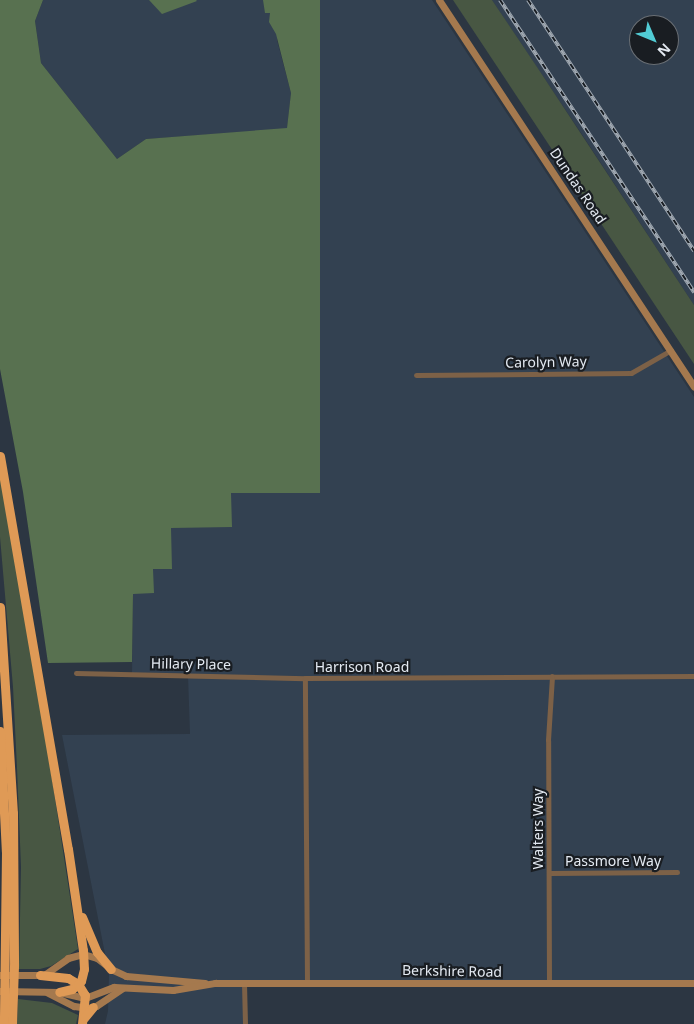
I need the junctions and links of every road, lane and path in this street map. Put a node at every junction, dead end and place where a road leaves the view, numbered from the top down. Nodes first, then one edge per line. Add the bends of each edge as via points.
1 (439, 0) edge
2 (671, 350) junction
3 (416, 375) dead end
4 (694, 386) edge
5 (0, 456) edge
6 (0, 607) edge
7 (76, 673) dead end
8 (552, 676) junction
9 (694, 676) edge
10 (305, 678) junction
11 (0, 731) edge
12 (677, 872) dead end
13 (549, 873) junction
14 (77, 906) junction
15 (83, 954) junction
16 (10, 966) junction
17 (111, 969) junction
18 (0, 975) edge
19 (40, 976) junction
20 (307, 982) junction
21 (244, 983) junction
22 (549, 983) junction
23 (694, 983) edge
24 (79, 984) junction
25 (210, 984) junction
26 (123, 988) junction
27 (0, 991) edge
28 (42, 991) junction
29 (58, 992) junction
30 (85, 998) junction
31 (9, 1002) junction
32 (89, 1007) junction
33 (4, 1024) edge
34 (12, 1024) edge
35 (82, 1024) edge
36 (245, 1024) edge

1 - 2 main road, Dundas Road
2 - 3 street, Carolyn Way via 631,373
2 - 4 main road, Dundas Road
5 - 14 highway
6 - 16 highway via 13,813
7 - 10 street, Hillary Place
8 - 9 street, Harrison Road
8 - 10 street, Harrison Road
8 - 13 street, Walters Way via 548,740
10 - 20 street, Harrison Road
11 - 16 highway
12 - 13 street, Passmore Way
13 - 22 street, Walters Way
14 - 15 highway
14 - 17 highway via 97,952
15 - 17 main road, Berkshire Road via 97,958
15 - 19 main road via 68,958
15 - 24 highway via 84,972
16 - 31 highway
17 - 25 main road, Berkshire Road via 139,978
18 - 19 main road
19 - 24 highway via 68,978
20 - 21 main road, Berkshire Road
20 - 22 main road, Berkshire Road
21 - 25 main road, Berkshire Road
21 - 36 street
22 - 23 main road, Berkshire Road
24 - 29 highway
24 - 30 highway
25 - 26 main road, Berkshire Road via 173,990
26 - 30 main road, Berkshire Road via 108,988
26 - 32 main road
27 - 28 main road
28 - 29 main road
28 - 32 main road via 74,1006
29 - 30 main road
30 - 32 highway
31 - 33 highway
31 - 34 highway
32 - 35 highway

